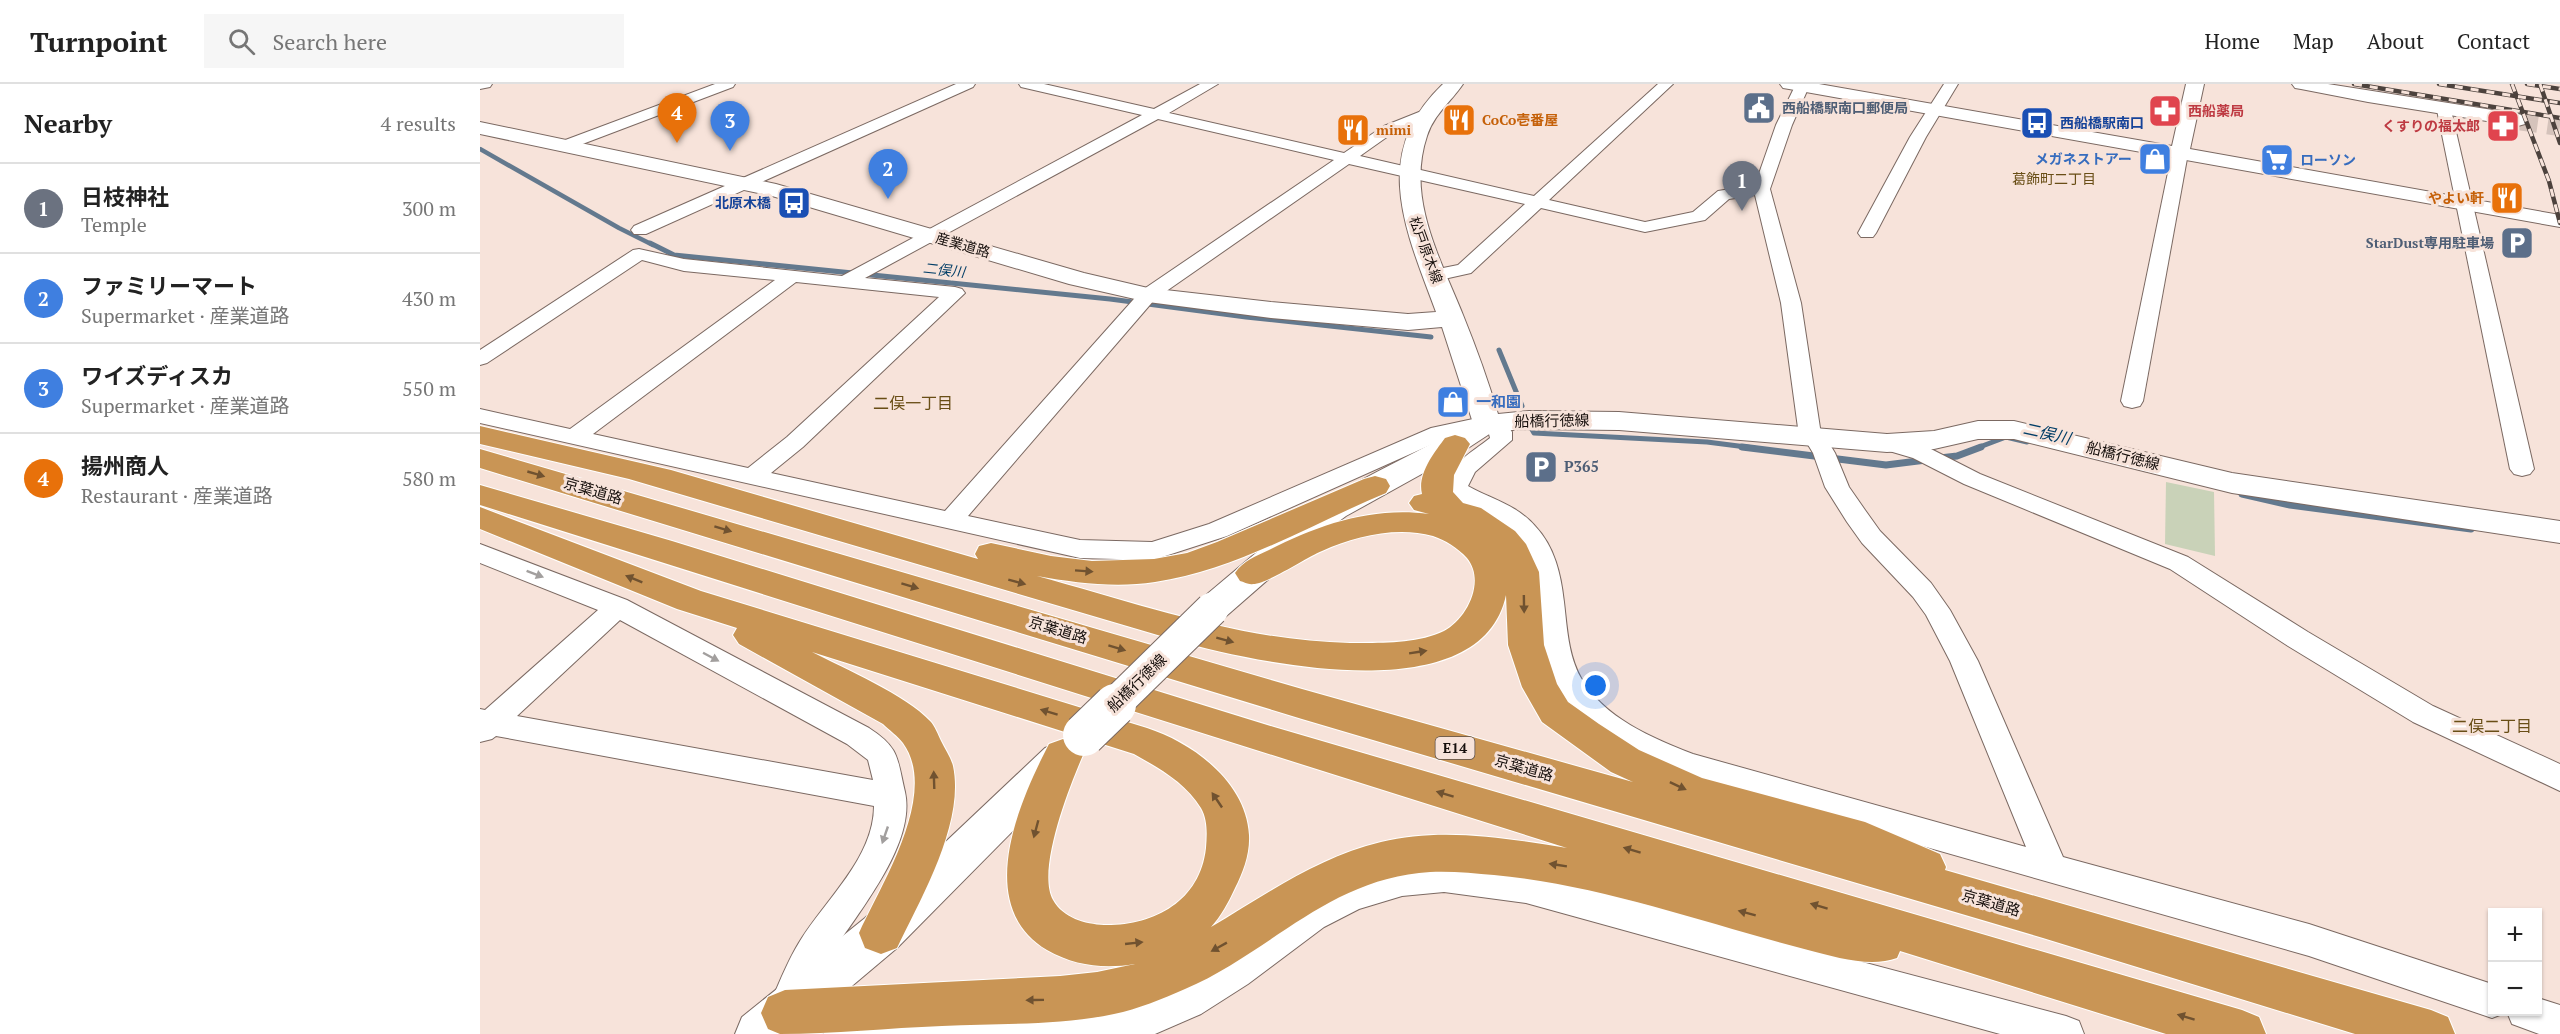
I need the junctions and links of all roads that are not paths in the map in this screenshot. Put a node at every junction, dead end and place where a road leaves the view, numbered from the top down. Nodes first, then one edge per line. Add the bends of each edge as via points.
1 (485, 84) edge
2 (728, 84) edge
3 (968, 84) edge
4 (1026, 84) edge
5 (1211, 84) edge
6 (1454, 84) edge
7 (1666, 84) edge
8 (1951, 84) edge
9 (2195, 84) edge
10 (2301, 84) edge
11 (1798, 85) edge
12 (480, 86) edge
13 (1935, 110) junction
14 (2444, 110) junction
15 (1429, 112) junction
16 (1155, 114) junction
17 (2518, 120) tunnel mouth
18 (480, 128) edge
19 (566, 145) junction
20 (2180, 153) junction
21 (1347, 157) junction
22 (1408, 171) junction
23 (745, 183) junction
24 (1762, 189) junction
25 (1537, 201) junction
26 (2465, 204) junction
27 (2560, 221) edge
28 (640, 230) dead end
29 (1867, 233) dead end
30 (929, 236) junction
31 (1435, 275) junction
32 (792, 276) junction
33 (846, 282) junction
34 (1148, 296) junction
35 (1451, 318) junction
36 (480, 359) edge
37 (2132, 401) dead end
38 (480, 416) edge
39 (1487, 423) junction
40 (480, 435) edge
41 (574, 437) junction
42 (1887, 443) junction
43 (1455, 444) junction
44 (1823, 451) junction
45 (480, 458) edge
46 (2522, 468) dead end
47 (638, 472) junction
48 (753, 476) junction
49 (1376, 486) junction
50 (480, 495) edge
51 (1451, 508) junction
52 (480, 517) edge
53 (952, 519) junction
54 (2560, 532) edge
55 (1300, 534) junction
56 (480, 553) edge
57 (1252, 573) junction
58 (688, 600) junction
59 (618, 607) junction
60 (484, 726) edge
61 (1074, 745) junction
62 (2560, 778) edge
63 (891, 796) junction
64 (2050, 867) junction
65 (2043, 918) junction
66 (881, 933) junction
67 (2031, 969) junction
68 (2488, 999) edge
69 (2540, 1016) edge
70 (2560, 1023) edge
71 (786, 1029) edge
72 (2066, 1034) edge
73 (2242, 1034) edge
74 (2431, 1034) edge

1 - 12 street
2 - 19 street
3 - 23 street
4 - 16 street
5 - 16 street
6 - 15 main road, 松戸原木線
7 - 25 street
8 - 13 street
9 - 20 street
10 - 14 street
11 - 13 street
11 - 24 street
13 - 20 street
13 - 29 street
14 - 17 street
14 - 26 street
15 - 21 street via 1395,126
15 - 22 main road, 松戸原木線 via 1416,138
16 - 21 street
16 - 30 street
18 - 19 main road, 産業道路
19 - 23 main road, 産業道路
20 - 26 street
20 - 37 street
21 - 22 street
21 - 34 street
22 - 25 street
22 - 31 main road, 松戸原木線 via 1411,210
23 - 28 street
23 - 30 main road, 産業道路
24 - 25 street via 1724,195 1699,216 1645,227
24 - 44 street via 1791,303 1807,420
25 - 31 street via 1464,269
26 - 27 street
26 - 46 street
30 - 33 street
30 - 34 main road, 産業道路
31 - 35 main road, 松戸原木線
32 - 33 street
32 - 36 street via 684,265 639,254
32 - 41 street
33 - 48 street via 955,293 795,442
34 - 35 main road, 産業道路 via 1408,322
34 - 53 street
35 - 39 main road, 松戸原木線
38 - 41 street
39 - 43 main road, 船橋行徳線
39 - 44 main road, 船橋行徳線 via 1619,421
39 - 53 street via 1439,433 1218,530 1153,551 1080,549
39 - 64 street via 1496,425 1501,440 1464,467 1456,489 1510,517 1531,537 1547,575 1563,675 1580,701 1604,723 1642,746 1704,770
40 - 47 highway
41 - 48 street
42 - 44 main road, 船橋行徳線
42 - 54 main road, 船橋行徳線 via 1934,440 1978,430 2014,430 2232,483
42 - 62 street via 1921,453 1972,479 2180,563 2423,714
43 - 49 main road, 船橋行徳線
43 - 51 highway via 1437,485 1438,494
44 - 64 street via 1837,487 1871,537 1937,610 1964,661
45 -> 65 highway, 京葉道路 / E14 via 1302,704
47 -> 49 highway via 998,556 1069,570 1112,573 1153,571 1198,562
47 -> 57 highway via 1236,643 1289,652 1396,655 1449,645 1478,621 1492,589 1482,554 1467,540 1443,528 1417,523 1383,522 1348,528 1315,540
48 - 53 street
49 - 55 main road, 船橋行徳線
67 -> 50 highway via 1274,742
51 - 55 highway via 1390,503 1351,513
51 -> 65 highway via 1487,526 1514,552 1522,572 1526,645 1540,687 1555,712 1585,735 1625,761 1694,793 1865,840
58 -> 52 highway
55 - 57 main road, 船橋行徳線
56 -> 59 street
57 - 61 main road, 船橋行徳線, bridge
61 -> 58 highway via 1047,792 1029,855 1033,908 1052,929 1080,945 1144,942 1173,931 1197,913 1213,889 1223,868 1228,839 1226,814 1213,793 1195,771 1174,756 1147,743
66 -> 58 highway via 916,865 932,801 933,765 918,733 896,714
59 - 60 street
59 -> 63 street via 858,736 879,752
60 - 63 street
61 - 66 main road, 船橋行徳線
63 -> 71 street via 882,843 800,973
64 - 68 street via 2309,940
65 - 74 highway, 京葉道路 / E14
66 - 71 main road, 船橋行徳線
67 -> 71 highway via 1810,930 1589,870 1481,855 1419,854 1340,873 1298,894 1228,942 1168,975 1134,987 1052,1000 882,1005
73 -> 67 highway
69 - 70 street
71 - 72 street via 889,1034 1063,1032 1132,1022 1188,1002 1312,916 1351,897 1402,881 1444,877 1526,888

